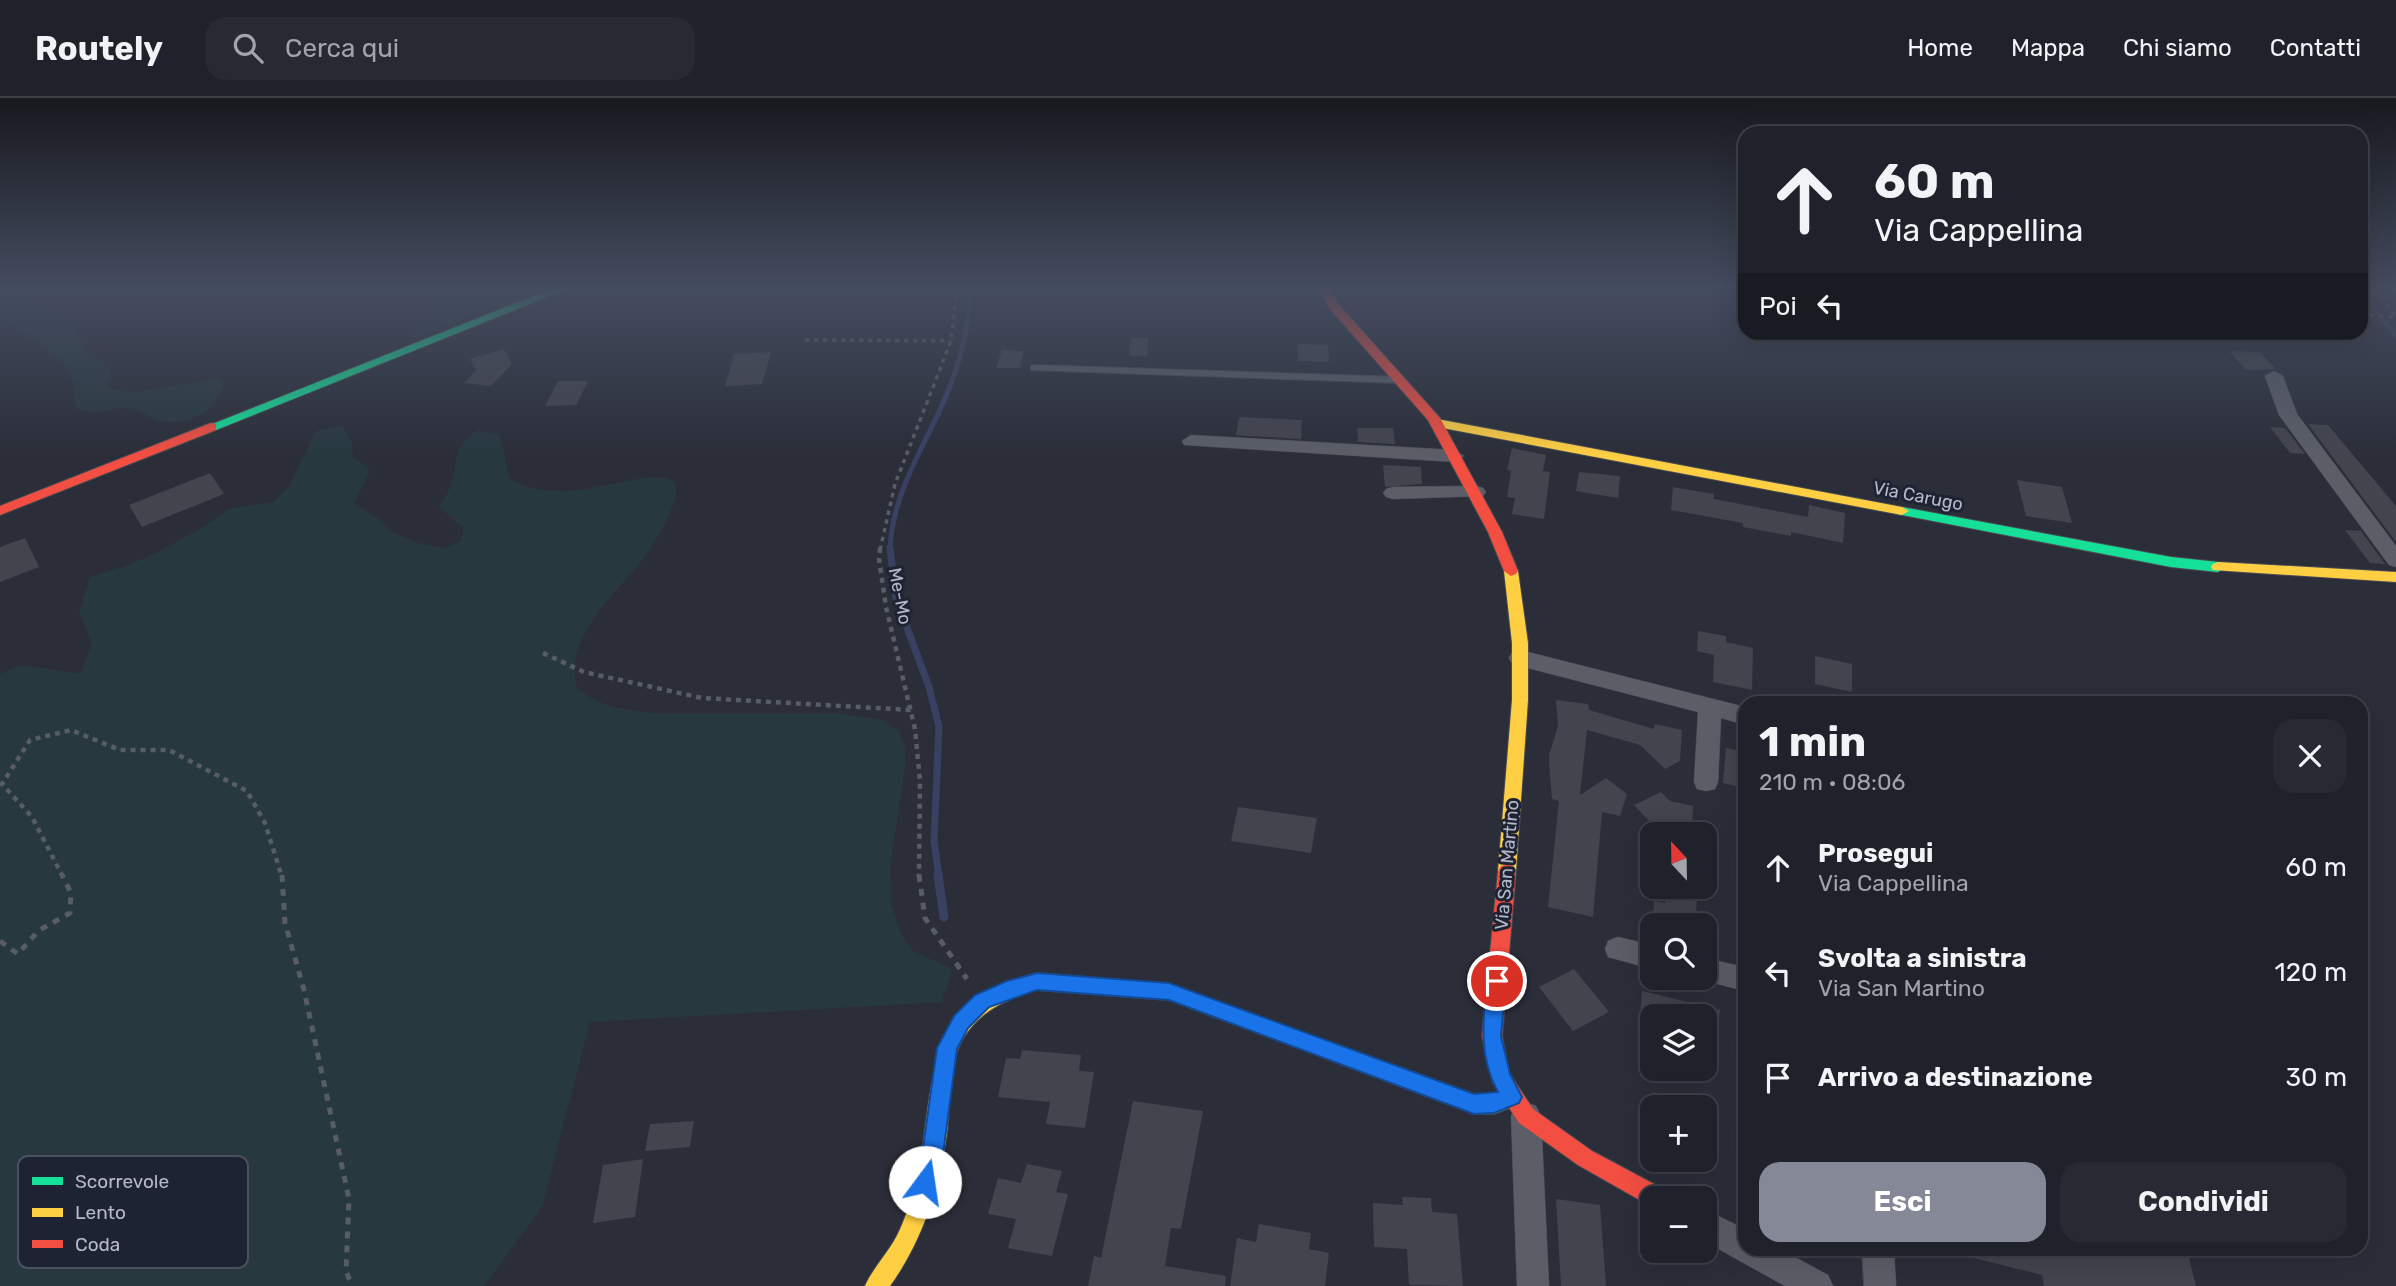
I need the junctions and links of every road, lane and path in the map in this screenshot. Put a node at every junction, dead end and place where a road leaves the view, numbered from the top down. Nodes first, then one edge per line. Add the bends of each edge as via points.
1 (422, 344) edge
2 (950, 344) edge
3 (1370, 344) edge
4 (1034, 368) dead end
5 (2274, 376) dead end
6 (1401, 380) junction
7 (1437, 423) junction
8 (1192, 441) dead end
9 (1455, 456) junction
10 (1476, 492) junction
11 (1393, 493) dead end
12 (0, 511) edge
13 (2396, 560) edge
14 (2396, 577) edge
15 (543, 653) dead end
16 (1520, 658) junction
17 (1710, 708) junction
18 (911, 710) junction
19 (1738, 714) edge
20 (1706, 782) dead end
21 (0, 941) edge
22 (1618, 948) dead end
23 (1640, 954) edge
24 (1717, 973) edge
25 (1738, 977) edge
26 (982, 1001) junction
27 (1519, 1106) junction
28 (1640, 1188) edge
29 (1717, 1231) edge
30 (1738, 1242) edge
31 (1762, 1256) edge
32 (1878, 1256) edge
33 (352, 1286) edge
34 (876, 1286) edge
35 (1533, 1286) edge
36 (1817, 1286) edge
37 (1880, 1286) edge

1 - 12 street
2 - 18 path, Me-Mo via 895,484 879,559
3 - 6 street, Via San Martino
4 - 6 lane
5 - 13 street via 2288,415
6 - 7 street, Via San Martino
7 - 9 street, Via San Martino
7 - 14 street, Via Carugo via 2171,562
8 - 9 street
9 - 10 street, Via San Martino
10 - 11 street
10 - 16 street, Via San Martino via 1513,576
15 - 18 path via 584,672 702,698
16 - 17 street
16 - 27 street, Via San Martino via 1512,814 1492,1036 1500,1076
17 - 19 street
17 - 20 street
18 - 26 path, Me-Mo via 920,781 917,863 925,918
21 - 33 path via 18,954 38,931 70,913 71,893 32,817 2,785 30,740 71,730 120,750 169,750 247,791 265,823 282,876 285,923 349,1199 346,1271
22 - 23 street
24 - 25 street
26 - 27 street via 1037,981 1169,992 1474,1104
26 - 34 street via 961,1022 947,1048 932,1162 906,1242
27 - 28 street via 1585,1158
27 - 35 street
29 - 30 street
31 - 36 street
32 - 37 street

